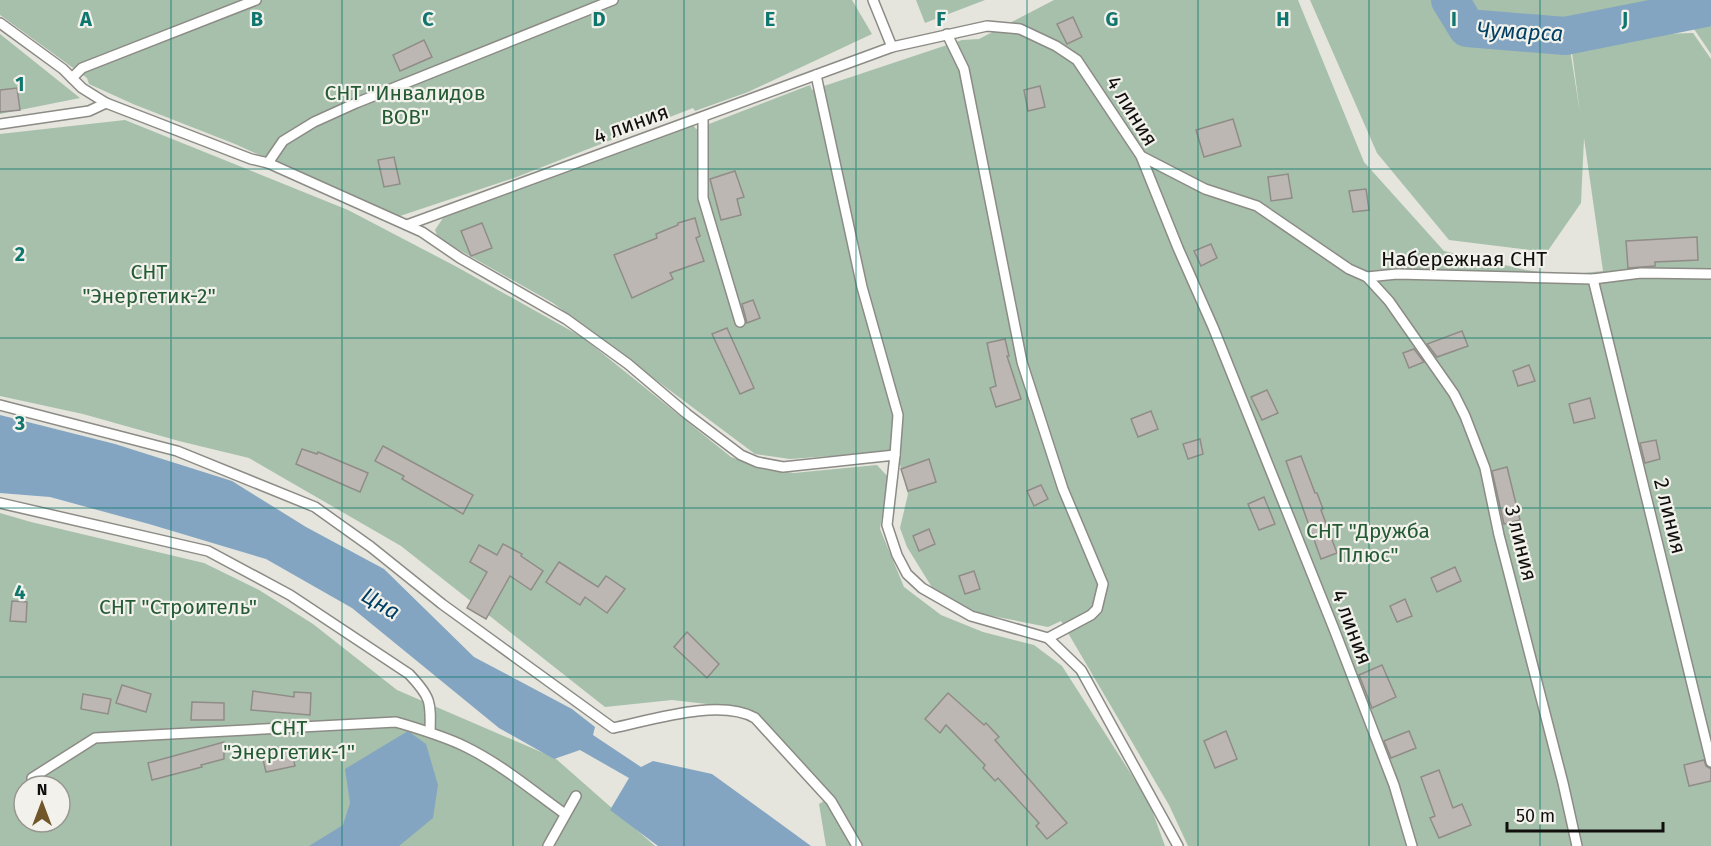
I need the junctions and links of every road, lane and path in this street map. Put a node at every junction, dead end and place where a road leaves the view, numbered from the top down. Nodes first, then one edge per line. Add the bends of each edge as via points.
1 (256, 0) edge
2 (613, 0) edge
3 (873, 0) edge
4 (0, 23) edge
5 (947, 34) junction
6 (892, 47) junction
7 (816, 75) junction
8 (72, 78) junction
9 (106, 103) junction
10 (703, 117) junction
11 (0, 124) edge
12 (1141, 156) junction
13 (268, 163) junction
14 (407, 225) junction
15 (1711, 274) edge
16 (1366, 277) junction
17 (1593, 279) junction
18 (740, 322) dead end
19 (0, 405) edge
20 (895, 455) junction
21 (0, 503) edge
22 (1048, 638) junction
23 (430, 732) junction
24 (1711, 762) edge
25 (38, 774) edge
26 (576, 796) dead end
27 (565, 814) junction
28 (548, 846) edge
29 (857, 846) edge
30 (1178, 846) edge
31 (1412, 846) edge
32 (1577, 846) edge

1 - 8 lane via 82,68
2 - 13 lane via 314,122 284,141
3 - 6 lane
4 - 8 lane
5 - 6 lane, 4 линия
5 - 12 lane, 4 линия via 987,26 1005,27 1020,29 1056,46 1077,60
5 - 22 lane via 964,69 1022,362 1063,489 1102,584 1097,609
6 - 7 lane, 4 линия
7 - 10 lane, 4 линия
7 - 20 lane via 862,287 898,415
8 - 9 lane
9 - 11 lane via 89,111
9 - 13 lane
10 - 14 lane, 4 линия
10 - 18 lane via 703,198
12 - 16 lane, Набережная СНТ via 1205,189 1257,206
12 - 31 lane, 4 линия via 1334,629 1394,785
13 - 14 lane
14 - 20 lane via 566,319 687,414 757,462 783,467
15 - 17 lane, Набережная СНТ via 1641,273
16 - 17 lane, Набережная СНТ via 1397,273
16 - 32 lane, 3 линия via 1389,301 1454,394 1485,468 1498,535
17 - 24 lane, 2 линия
19 - 29 lane via 177,451 315,507 613,728 710,709 746,713 831,801
20 - 22 lane via 887,525 907,574 921,588 970,616
21 - 23 lane via 208,551 290,595 409,674 431,705
22 - 30 lane via 1081,670
23 - 25 lane via 396,722 95,738
23 - 27 lane via 501,768
26 - 27 lane
27 - 28 lane

